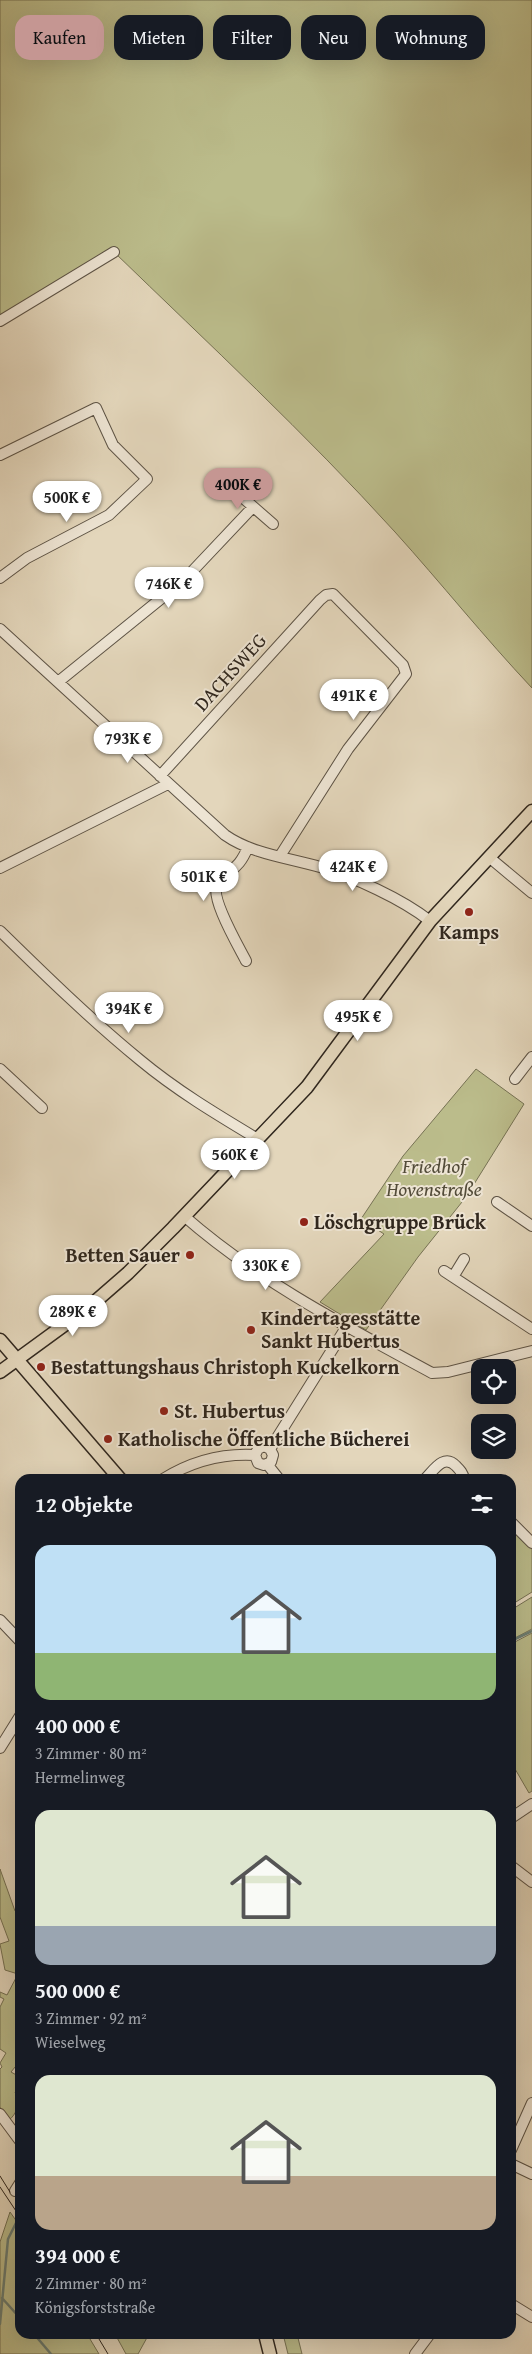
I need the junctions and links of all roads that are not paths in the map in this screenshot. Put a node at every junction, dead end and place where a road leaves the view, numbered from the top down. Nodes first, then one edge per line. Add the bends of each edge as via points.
1 (114, 252) dead end
2 (0, 321) edge
3 (0, 455) edge
4 (220, 477) dead end
5 (253, 507) junction
6 (273, 524) dead end
7 (0, 578) edge
8 (0, 629) edge
9 (58, 682) junction
10 (160, 776) junction
11 (168, 784) junction
12 (532, 811) edge
13 (248, 847) junction
14 (280, 856) junction
15 (490, 858) junction
16 (0, 868) edge
17 (532, 893) edge
18 (430, 921) junction
19 (0, 932) edge
20 (246, 962) dead end
21 (532, 1057) edge
22 (1, 1072) edge
23 (515, 1079) dead end
24 (42, 1108) dead end
25 (256, 1138) junction
26 (498, 1202) dead end
27 (184, 1216) junction
28 (532, 1226) edge
29 (464, 1259) dead end
30 (444, 1271) dead end
31 (453, 1277) junction
32 (347, 1326) junction
33 (532, 1329) edge
34 (0, 1340) edge
35 (532, 1351) edge
36 (16, 1360) junction
37 (0, 1372) edge
38 (270, 1449) junction
39 (255, 1455) junction
40 (267, 1464) junction
41 (116, 1474) edge
42 (174, 1474) edge
43 (275, 1474) edge
44 (430, 1474) edge
45 (462, 1474) edge
46 (516, 1527) edge
47 (532, 1543) edge
48 (0, 1620) edge
49 (15, 1636) edge
50 (15, 1724) edge
51 (0, 1748) edge
52 (532, 1804) edge
53 (516, 1815) edge
54 (516, 1870) edge
55 (532, 1882) edge
56 (532, 2103) edge
57 (0, 2114) edge
58 (15, 2134) edge
59 (516, 2139) edge
60 (516, 2166) edge
61 (532, 2174) edge
62 (516, 2307) edge
63 (532, 2317) edge
64 (266, 2339) edge
65 (427, 2339) edge
66 (417, 2353) edge
67 (270, 2354) edge

1 - 2 street
3 - 7 street via 96,408 114,445 147,478 109,515 13,566
4 - 5 street
5 - 6 street
5 - 9 street via 184,580
8 - 9 street
9 - 10 street
10 - 11 street
10 - 14 street, DACHSWEG via 320,600 329,594 340,599 403,665 406,674 348,750
11 - 13 street via 225,835
11 - 16 street
12 - 15 main road
13 - 14 street
13 - 20 street via 242,862 218,883 215,891 217,902
14 - 18 street via 354,879
15 - 17 street
15 - 18 main road
18 - 25 main road via 311,1082
19 - 25 street via 140,1060 191,1098
21 - 23 street
22 - 24 street
25 - 27 main road
26 - 28 street
27 - 32 street via 290,1292
27 - 36 main road via 143,1259 89,1307
29 - 31 street
30 - 31 street
31 - 33 street
32 - 35 street via 432,1372 448,1372
32 - 38 street
34 - 36 main road
36 - 37 main road
36 - 41 main road
38 - 39 street via 262,1447
38 - 40 street via 273,1458
39 - 40 street via 258,1463
39 - 42 street via 205,1459
40 - 43 street
44 - 45 street via 447,1460 452,1461
46 - 47 street
48 - 49 street
50 - 51 street
52 - 53 street
54 - 55 street
56 - 59 street
57 - 58 street
60 - 61 street
62 - 63 street
64 - 67 main road
65 - 66 street

